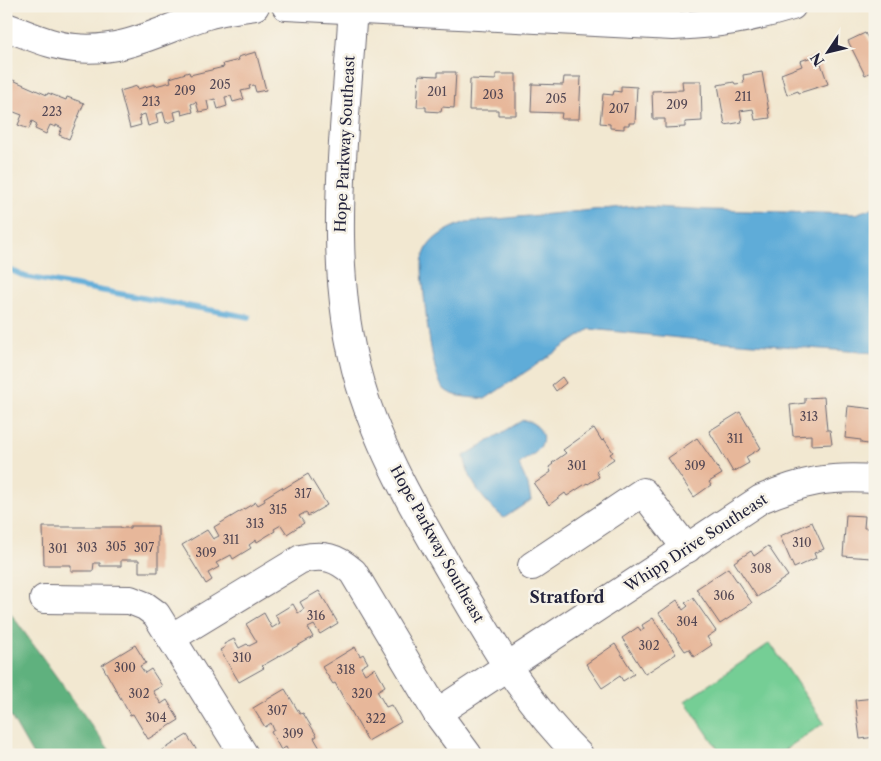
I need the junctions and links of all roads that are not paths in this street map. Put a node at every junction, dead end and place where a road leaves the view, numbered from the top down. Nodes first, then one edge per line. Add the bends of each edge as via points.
1 (255, 6) edge
2 (286, 6) edge
3 (792, 6) edge
4 (353, 8) edge
5 (6, 27) edge
6 (875, 479) edge
7 (686, 548) junction
8 (532, 566) dead end
9 (44, 599) dead end
10 (171, 638) junction
11 (507, 666) junction
12 (438, 713) junction
13 (244, 755) edge
14 (468, 755) edge
15 (579, 755) edge

1 - 5 street via 206,15 129,44 101,48 49,43
2 - 4 street
3 - 4 street via 755,17 673,26
4 - 11 street, Hope Parkway Southeast via 339,224 344,304 360,383 374,424 403,488
6 - 7 street, Whipp Drive Southeast via 846,477 789,487 761,499
7 - 8 street via 643,492
7 - 11 street, Whipp Drive Southeast
9 - 10 street via 130,600 156,614
10 - 12 street via 301,559 329,557 353,572
10 - 13 street
11 - 12 street, Whipp Drive Southeast
11 - 15 street, Hope Parkway Southeast via 550,724
12 - 14 street

